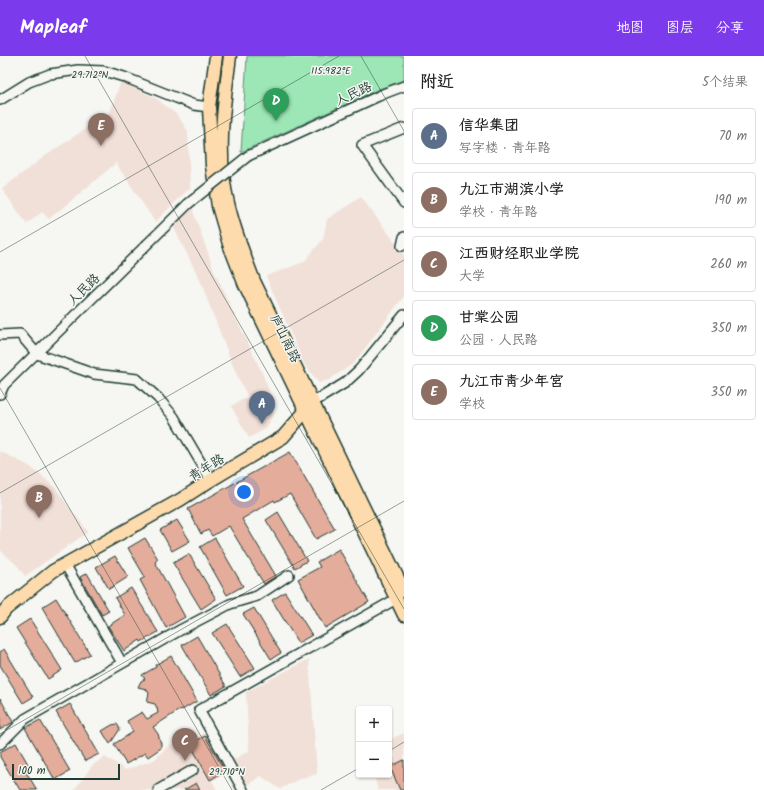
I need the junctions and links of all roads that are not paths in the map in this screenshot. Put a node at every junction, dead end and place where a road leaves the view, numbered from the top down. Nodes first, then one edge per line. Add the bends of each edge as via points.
1 (216, 56) edge
2 (230, 56) edge
3 (404, 86) edge
4 (0, 100) edge
5 (209, 107) junction
6 (404, 128) edge
7 (404, 204) edge
8 (404, 315) edge
9 (0, 335) edge
10 (37, 354) junction
11 (0, 394) edge
12 (309, 407) junction
13 (211, 480) junction
14 (65, 564) junction
15 (289, 575) dead end
16 (400, 595) edge
17 (404, 615) edge
18 (0, 617) edge
19 (122, 663) junction
20 (0, 744) edge
21 (193, 770) dead end
22 (158, 790) edge
23 (243, 790) edge

1 - 5 main road, 庐山南路
2 - 12 main road, 庐山南路 via 224,104 222,164 227,202 254,281
3 - 10 street, 人民路, bridge via 248,156 188,204
4 - 5 street via 29,82 50,74 78,70 104,71 194,105
5 - 12 main road, 庐山南路 via 213,173 218,206 229,244 245,285
6 - 7 street via 362,146
8 - 12 street, 青年路 via 360,370 345,384
9 - 10 street via 20,334
10 - 11 street, 人民路 via 4,385
10 - 13 street via 94,374 137,380 158,398 174,417
12 - 13 main road, 青年路 via 283,437
12 - 16 main road, 庐山南路
13 - 14 main road, 青年路
14 - 18 main road, 青年路 via 6,609
14 - 19 street
15 - 19 street via 257,596 230,604
16 - 17 main road, 庐山南路
16 - 23 street via 198,710
19 - 20 street via 25,719
21 - 22 street

